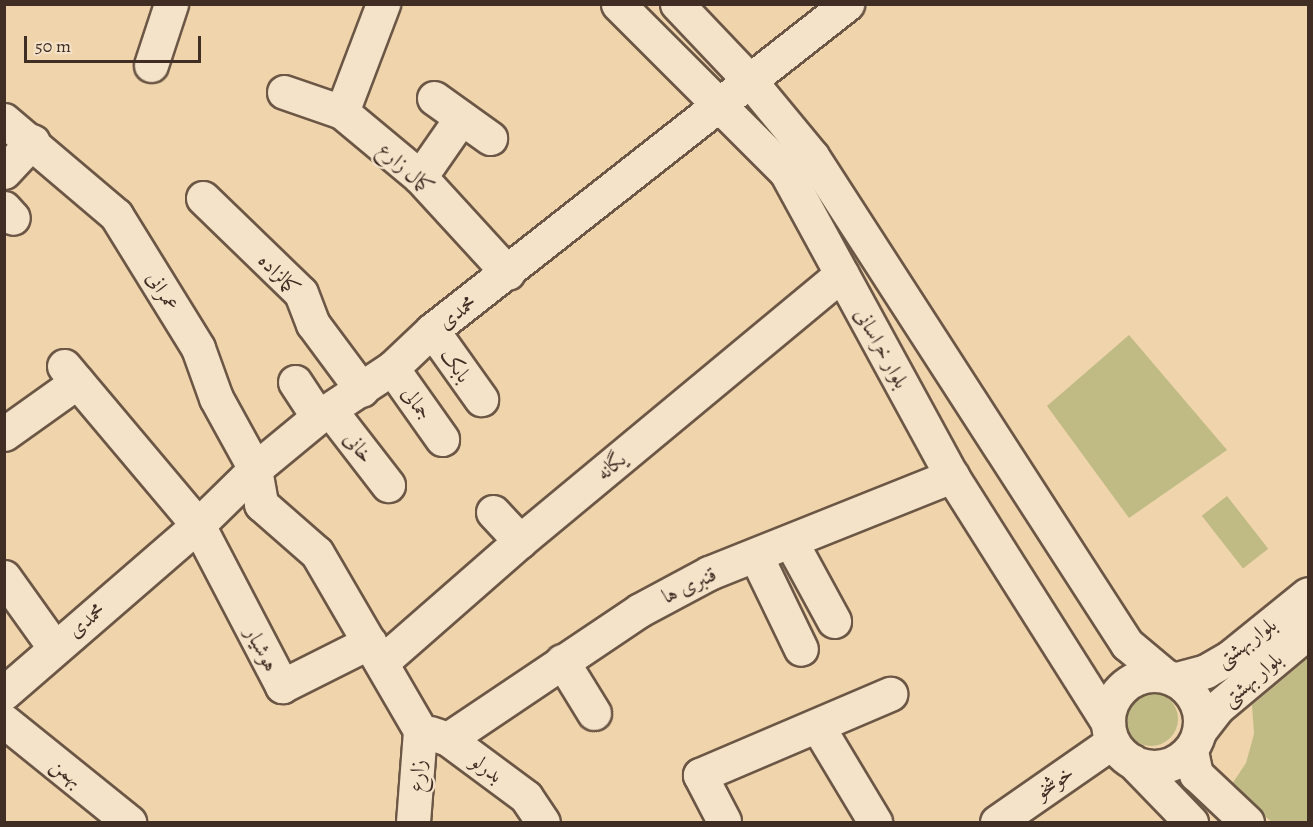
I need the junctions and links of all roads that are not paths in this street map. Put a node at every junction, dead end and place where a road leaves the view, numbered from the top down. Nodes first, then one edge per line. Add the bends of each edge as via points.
1 (171, 4) edge
2 (383, 4) edge
3 (618, 4) edge
4 (677, 4) edge
5 (847, 4) edge
6 (151, 65) dead end
7 (750, 81) junction
8 (284, 92) dead end
9 (434, 98) dead end
10 (722, 105) junction
11 (342, 112) junction
12 (461, 118) junction
13 (4, 120) edge
14 (490, 138) dead end
15 (33, 141) junction
16 (4, 172) edge
17 (420, 177) junction
18 (203, 198) dead end
19 (508, 273) junction
20 (842, 274) junction
21 (432, 330) junction
22 (392, 368) junction
23 (295, 382) dead end
24 (362, 390) junction
25 (481, 399) dead end
26 (324, 413) junction
27 (4, 434) edge
28 (442, 439) dead end
29 (255, 469) junction
30 (952, 476) junction
31 (388, 485) dead end
32 (493, 512) dead end
33 (198, 525) junction
34 (520, 541) junction
35 (791, 542) junction
36 (756, 556) junction
37 (4, 578) edge
38 (1308, 594) edge
39 (834, 621) dead end
40 (1308, 632) edge
41 (54, 647) junction
42 (801, 649) dead end
43 (376, 652) junction
44 (562, 661) junction
45 (1170, 677) junction
46 (4, 693) edge
47 (890, 694) dead end
48 (594, 713) dead end
49 (4, 720) edge
50 (818, 727) junction
51 (434, 734) junction
52 (1196, 741) junction
53 (1117, 742) junction
54 (862, 819) edge
55 (724, 821) edge
56 (129, 822) edge
57 (413, 822) edge
58 (543, 822) edge
59 (997, 822) edge
60 (1191, 822) edge
61 (1247, 822) edge

1 - 6 street
2 - 11 street
3 - 10 street, بلوار خراسانی
4 - 7 street, بلوار خراسانی
5 - 7 street, محمدی
7 - 10 street, محمدی
7 - 45 street, بلوار خراسانی via 840,198 1127,644
8 - 11 street, کمال زارع
9 - 12 street
10 - 19 street, محمدی via 628,174
10 - 20 street, بلوار خراسانی via 786,172
11 - 17 street, کمال زارع
12 - 14 street
12 - 17 street
13 - 15 street, عمرانی
15 - 16 street
15 - 29 street, عمرانی via 116,215 198,348 216,398
17 - 19 street, کمال زارع
18 - 24 street, کمالزاده via 301,293 313,324
19 - 21 street, محمدی
20 - 30 street, بلوار خراسانی
20 - 34 street, یگانه
21 - 22 street, محمدی
21 - 25 street, بابک
22 - 24 street, محمدی
22 - 28 street, جمالی
23 - 26 street, خانی
24 - 26 street, محمدی
26 - 29 street, محمدی
26 - 31 street, خانی
27 - 33 street via 70,374
29 - 33 street, محمدی
29 - 43 street via 261,504 317,553
30 - 35 street, قنبری ها
30 - 53 street, بلوار خراسانی
32 - 34 street
33 - 41 street, محمدی
33 - 43 street, هوشیار via 282,686
34 - 43 street, یگانه
35 - 36 street, قنبری ها
35 - 39 street
36 - 42 street
36 - 44 street, قنبری ها via 709,573 640,610
37 - 41 street
38 - 45 street, بلواربهشتی via 1230,657 1206,671
40 - 52 street, بلوار بهشتی via 1218,707
41 - 46 street, محمدی
43 - 51 street
44 - 48 street
44 - 51 street, قنبری ها
45 - 52 street via 1195,700
45 - 53 street via 1138,677 1127,682 1112,700
47 - 50 street
49 - 56 street, بهمن
50 - 54 street
50 - 55 street via 700,775
51 - 57 street, زارع
51 - 58 street, بدرلو via 526,798
52 - 53 street via 1182,760 1162,767
52 - 61 street via 1196,774
53 - 59 street, خوشخو
53 - 60 street, بلوار خراسانی

